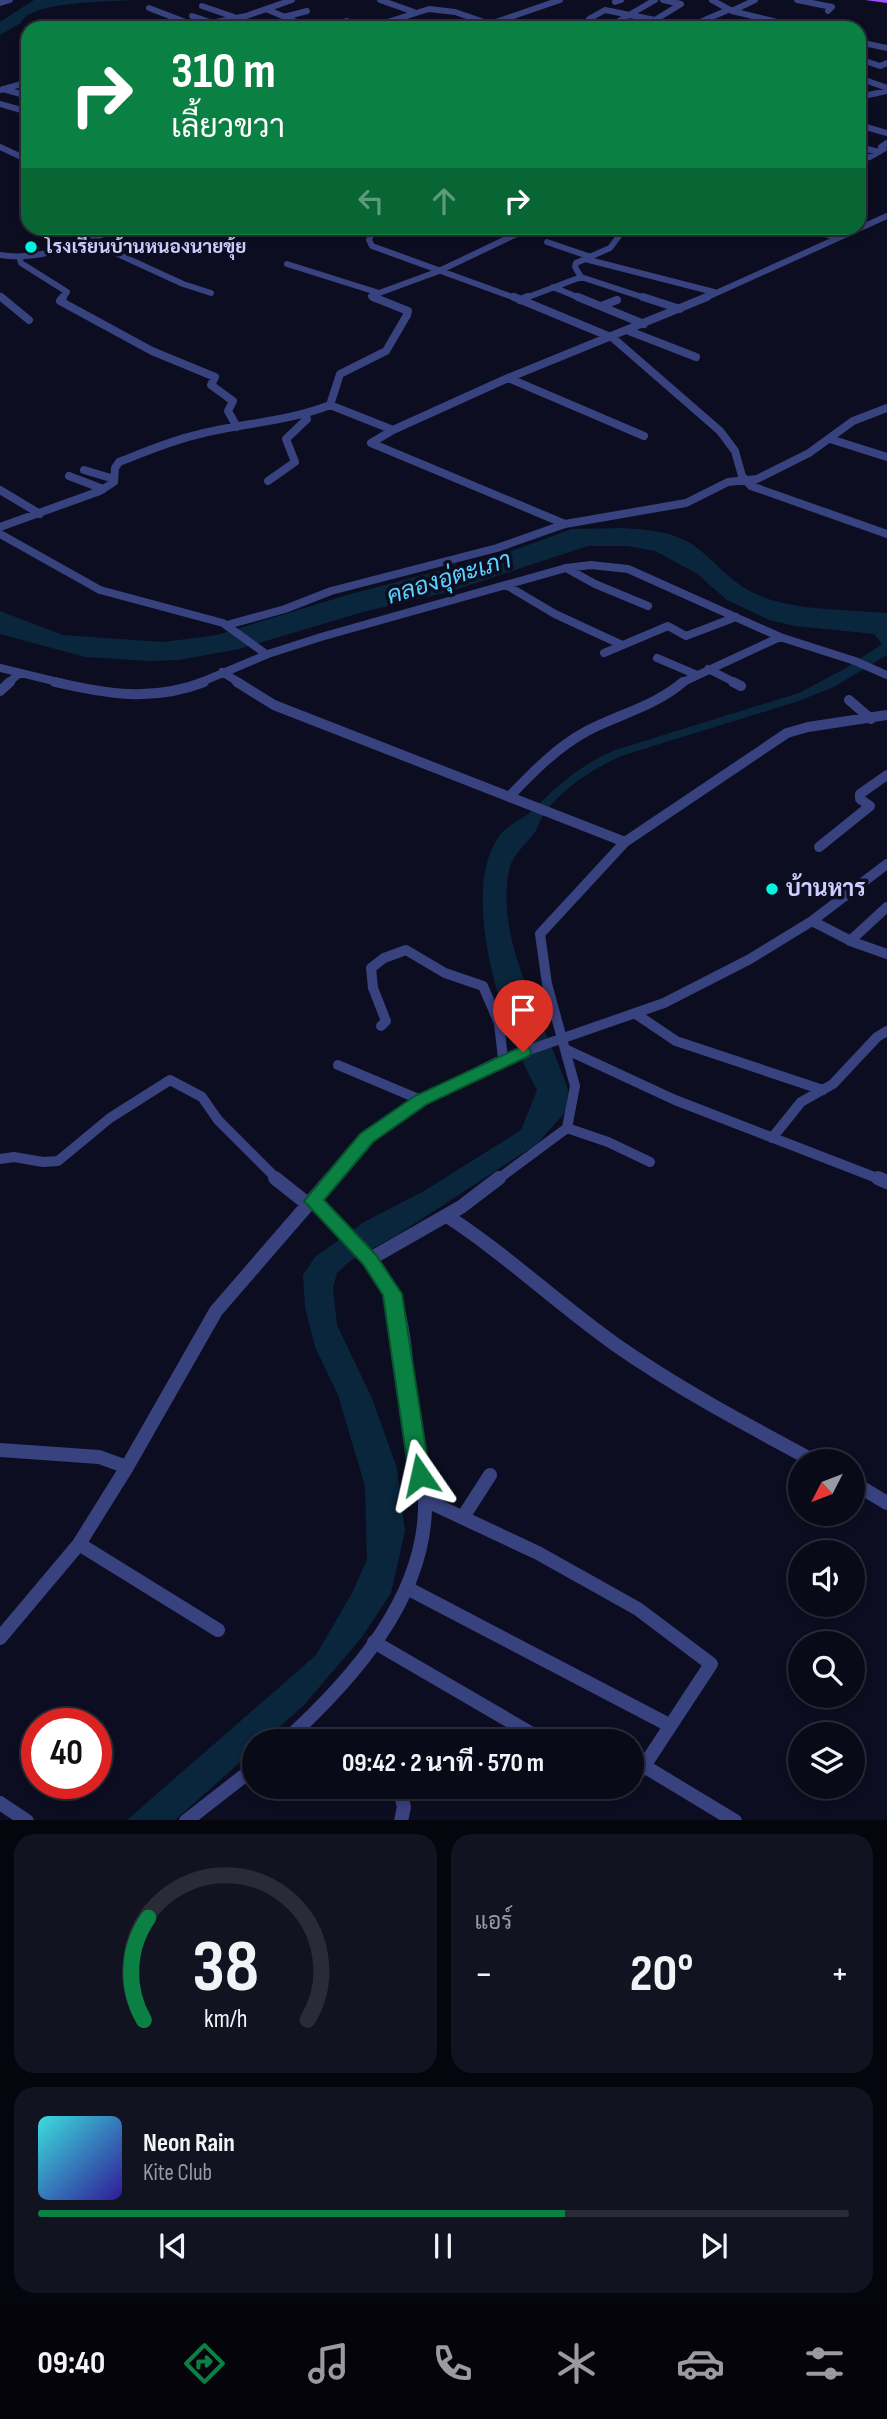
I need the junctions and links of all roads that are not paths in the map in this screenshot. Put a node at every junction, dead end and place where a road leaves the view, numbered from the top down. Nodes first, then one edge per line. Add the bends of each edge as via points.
1 (10, 0) edge
2 (292, 0) edge
3 (380, 0) edge
4 (534, 0) edge
5 (560, 0) edge
6 (655, 0) edge
7 (663, 0) edge
8 (712, 0) edge
9 (755, 0) edge
10 (797, 0) edge
11 (868, 0) edge
12 (887, 1) edge
13 (0, 3) edge
14 (547, 4) junction
15 (202, 6) dead end
16 (149, 8) dead end
17 (266, 9) junction
18 (730, 10) junction
19 (307, 11) dead end
20 (828, 11) dead end
21 (414, 12) junction
22 (630, 14) junction
23 (192, 16) dead end
24 (284, 17) junction
25 (236, 18) junction
26 (589, 19) dead end
27 (182, 21) edge
28 (207, 21) edge
29 (216, 21) edge
30 (293, 21) edge
31 (388, 21) edge
32 (482, 21) edge
33 (505, 21) edge
34 (618, 21) edge
35 (703, 21) edge
36 (773, 21) edge
37 (866, 44) edge
38 (887, 48) edge
39 (866, 61) edge
40 (887, 63) edge
41 (866, 81) edge
42 (21, 84) edge
43 (2, 90) edge
44 (887, 90) edge
45 (21, 94) edge
46 (866, 95) edge
47 (0, 104) edge
48 (21, 110) edge
49 (866, 127) edge
50 (887, 133) edge
51 (887, 143) edge
52 (0, 148) edge
53 (866, 149) edge
54 (879, 152) junction
55 (21, 157) edge
56 (866, 157) edge
57 (887, 216) edge
58 (874, 222) junction
59 (866, 224) edge
60 (887, 226) edge
61 (98, 235) edge
62 (371, 235) edge
63 (515, 235) edge
64 (620, 235) edge
65 (828, 235) edge
66 (843, 235) edge
67 (837, 238) junction
68 (85, 239) junction
69 (547, 242) dead end
70 (0, 255) edge
71 (588, 258) junction
72 (17, 259) junction
73 (287, 264) dead end
74 (0, 265) edge
75 (439, 271) junction
76 (581, 277) junction
77 (552, 286) junction
78 (376, 292) junction
79 (714, 292) junction
80 (211, 293) dead end
81 (0, 296) edge
82 (520, 300) junction
83 (617, 300) dead end
84 (601, 306) junction
85 (680, 309) junction
86 (29, 320) dead end
87 (644, 324) junction
88 (629, 331) junction
89 (612, 338) junction
90 (696, 357) dead end
91 (508, 378) junction
92 (330, 405) junction
93 (887, 408) edge
94 (306, 416) junction
95 (237, 427) junction
96 (393, 430) junction
97 (643, 436) dead end
98 (830, 439) junction
99 (887, 457) edge
100 (84, 470) dead end
101 (69, 476) dead end
102 (114, 480) junction
103 (268, 481) dead end
104 (746, 481) junction
105 (103, 489) junction
106 (0, 490) edge
107 (40, 514) junction
108 (2, 524) edge
109 (565, 524) junction
110 (0, 534) edge
111 (887, 534) edge
112 (566, 568) junction
113 (506, 585) junction
114 (648, 606) dead end
115 (736, 617) junction
116 (228, 626) junction
117 (780, 637) junction
118 (622, 645) junction
119 (263, 652) junction
120 (604, 653) dead end
121 (657, 658) dead end
122 (0, 668) edge
123 (708, 670) junction
124 (20, 673) junction
125 (222, 673) junction
126 (697, 675) junction
127 (887, 675) edge
128 (741, 686) dead end
129 (0, 691) edge
130 (849, 700) dead end
131 (887, 715) edge
132 (871, 719) junction
133 (887, 775) edge
134 (509, 797) junction
135 (625, 842) junction
136 (820, 847) dead end
137 (887, 864) edge
138 (887, 907) edge
139 (812, 921) junction
140 (850, 941) junction
141 (887, 954) edge
142 (636, 1014) junction
143 (381, 1026) dead end
144 (887, 1031) edge
145 (563, 1043) junction
146 (503, 1059) junction
147 (338, 1065) dead end
148 (823, 1090) junction
149 (421, 1100) junction
150 (567, 1128) junction
151 (772, 1138) junction
152 (0, 1159) edge
153 (650, 1162) dead end
154 (887, 1182) edge
155 (311, 1203) junction
156 (447, 1216) junction
157 (370, 1259) junction
158 (792, 1449) edge
159 (0, 1450) edge
160 (127, 1467) junction
161 (490, 1475) dead end
162 (865, 1490) edge
163 (425, 1500) junction
164 (887, 1503) edge
165 (463, 1517) junction
166 (79, 1544) junction
167 (407, 1588) junction
168 (218, 1630) dead end
169 (2, 1631) edge
170 (374, 1642) junction
171 (669, 1725) junction
172 (299, 1729) edge
173 (523, 1729) edge
174 (644, 1766) joint
175 (242, 1777) edge
176 (402, 1799) edge
177 (0, 1804) edge
178 (25, 1820) edge
179 (187, 1820) edge
180 (401, 1820) edge
181 (733, 1820) edge

1 - 13 street
2 - 17 street
3 - 21 street
4 - 14 street
5 - 14 street
6 - 22 street
7 - 22 street via 681,4 655,20
8 - 18 street
9 - 18 street
10 - 20 street via 832,7
11 - 12 main road
14 - 33 street
15 - 25 street
16 - 27 street
17 - 24 street
17 - 25 street
18 - 35 street
18 - 36 street
19 - 24 street
21 - 31 street
21 - 32 street via 441,6
22 - 26 street via 605,10
22 - 34 street
23 - 28 street
24 - 30 street
25 - 29 street
37 - 38 street
39 - 40 street via 880,66
41 - 44 street
42 - 43 street
43 - 45 street
44 - 46 street
47 - 48 street
49 - 50 street
51 - 54 street
52 - 55 street
53 - 54 street
54 - 56 street
57 - 58 street
58 - 59 street
58 - 60 street
61 - 68 street
62 - 75 street via 372,246
63 - 75 street
64 - 71 street via 610,248
65 - 67 street
66 - 67 street
67 - 79 street
68 - 72 street
68 - 80 street
69 - 71 street
70 - 72 street
71 - 76 street via 576,263
71 - 79 street
72 - 74 street
72 - 95 street via 67,292 60,301 142,346 215,377 211,385 233,401 228,411
73 - 78 street
75 - 78 street
75 - 82 street
76 - 77 street
76 - 85 street
77 - 82 street
77 - 84 street
78 - 92 street via 372,298 402,308 407,315 386,351 340,374
79 - 85 street
81 - 86 street
82 - 89 street
83 - 84 street
84 - 87 street
85 - 87 street
87 - 88 street
88 - 89 street
88 - 90 street
89 - 91 street
89 - 104 street via 720,431 735,451
91 - 96 street
91 - 97 street
92 - 94 street
92 - 96 street
93 - 98 street via 853,421
94 - 95 street
94 - 103 street via 286,439 295,462
95 - 102 street via 167,443 119,462
96 - 109 street via 371,443
98 - 99 street
98 - 104 street
100 - 102 street
101 - 105 street
102 - 105 street
104 - 109 street via 728,482 686,503
104 - 111 street via 765,493
105 - 107 street
106 - 107 street
107 - 108 street
109 - 116 street
110 - 116 street via 100,590
112 - 113 street
112 - 114 street
112 - 115 street via 628,569
113 - 118 street
113 - 119 street
115 - 117 street
115 - 118 street via 686,636 668,626
116 - 119 street
117 - 123 street
117 - 127 street
118 - 120 street
119 - 125 street
121 - 126 street
122 - 124 street
123 - 126 street
123 - 128 street
124 - 125 street via 139,696 166,694
124 - 129 street
125 - 134 street via 274,705
126 - 134 street via 654,703 585,733 548,757
130 - 132 street
131 - 132 street
132 - 135 street via 787,733
133 - 136 street via 860,794 870,806
134 - 135 street
135 - 145 street via 540,934
137 - 139 street
138 - 140 street
139 - 140 street
139 - 142 street via 750,959
140 - 141 street
142 - 145 street
142 - 148 street via 676,1041
143 - 146 street via 386,1021 381,1000 371,986 371,968 406,950 445,973 483,986 499,1023
144 - 148 street
145 - 146 street
145 - 150 street via 575,1086
145 - 151 street via 675,1100
146 - 149 street
147 - 149 street
148 - 151 street via 801,1102
149 - 155 street via 366,1138
150 - 153 street
150 - 156 street
151 - 154 street
152 - 155 street via 58,1161 110,1118 170,1080 202,1097 218,1120 275,1178
155 - 157 street
155 - 160 street via 216,1311
156 - 157 street
156 - 158 street via 485,1239 615,1343 690,1392
157 - 163 street via 393,1294
159 - 160 street via 86,1456
160 - 166 street
161 - 165 street
162 - 164 street
163 - 165 street
163 - 167 street via 420,1544
165 - 171 street via 638,1609 711,1664
166 - 168 street
166 - 169 street
167 - 170 street
167 - 171 street
170 - 172 street via 355,1670
170 - 173 street
171 - 174 street
174 - 181 street
175 - 179 street
176 - 180 street
177 - 178 street

